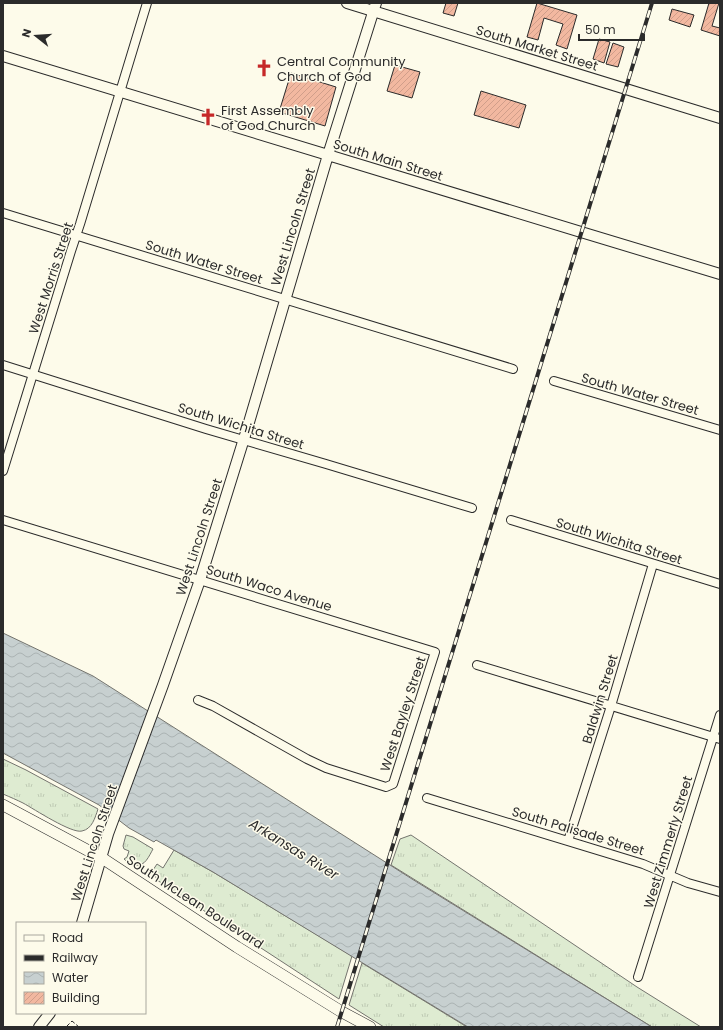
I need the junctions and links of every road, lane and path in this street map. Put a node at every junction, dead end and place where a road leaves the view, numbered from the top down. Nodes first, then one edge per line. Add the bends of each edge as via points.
1 (147, 3) edge
2 (347, 3) edge
3 (375, 7) edge
4 (3, 56) edge
5 (120, 91) junction
6 (720, 118) edge
7 (328, 155) junction
8 (3, 213) edge
9 (76, 235) junction
10 (720, 274) edge
11 (286, 299) junction
12 (3, 365) edge
13 (513, 369) dead end
14 (33, 375) junction
15 (554, 381) dead end
16 (720, 430) edge
17 (243, 440) junction
18 (3, 471) edge
19 (472, 508) dead end
20 (3, 520) edge
21 (511, 520) dead end
22 (653, 564) junction
23 (200, 580) junction
24 (720, 584) edge
25 (435, 652) joint
26 (477, 665) dead end
27 (198, 700) dead end
28 (611, 706) junction
29 (720, 715) edge
30 (717, 738) edge
31 (427, 798) dead end
32 (3, 805) edge
33 (568, 841) junction
34 (102, 858) junction
35 (671, 875) junction
36 (720, 892) edge
37 (82, 922) edge
38 (638, 977) dead end
39 (49, 1014) edge
40 (39, 1027) edge
41 (370, 1027) edge

1 - 5 street, West Morris Street
2 - 3 street, South Market Street
3 - 6 street, South Market Street via 614,86
3 - 7 street, West Lincoln Street
4 - 5 street, South Main Street
5 - 7 street, South Main Street
5 - 9 street, West Morris Street
7 - 10 street, South Main Street
7 - 11 street, West Lincoln Street
8 - 9 street, South Water Street
9 - 11 street, South Water Street
9 - 14 street, West Morris Street
11 - 13 street, South Water Street
11 - 17 street, West Lincoln Street
12 - 14 street, South Wichita Street
14 - 17 street, South Wichita Street
14 - 18 street, West Morris Street
15 - 16 street, South Water Street
17 - 19 street, South Wichita Street
17 - 23 street, West Lincoln Street
20 - 23 street, South Waco Avenue
21 - 22 street, South Wichita Street
22 - 24 street, South Wichita Street
22 - 28 street, Baldwin Street
23 - 25 street, South Waco Avenue
23 - 34 street, West Lincoln Street via 108,834
25 - 27 street, West Bayley Street via 393,784 386,787 326,768
26 - 28 street
28 - 30 street
28 - 33 street, Baldwin Street
29 - 30 street, West Zimmerly Street
30 - 35 street, West Zimmerly Street
31 - 33 street, South Palisade Street
32 - 34 main road, South McLean Boulevard
33 - 35 street, South Palisade Street
34 - 37 street, West Lincoln Street
34 - 41 main road, South McLean Boulevard via 237,947
35 - 36 street, South Palisade Street
35 - 38 street, West Zimmerly Street
39 - 40 street

